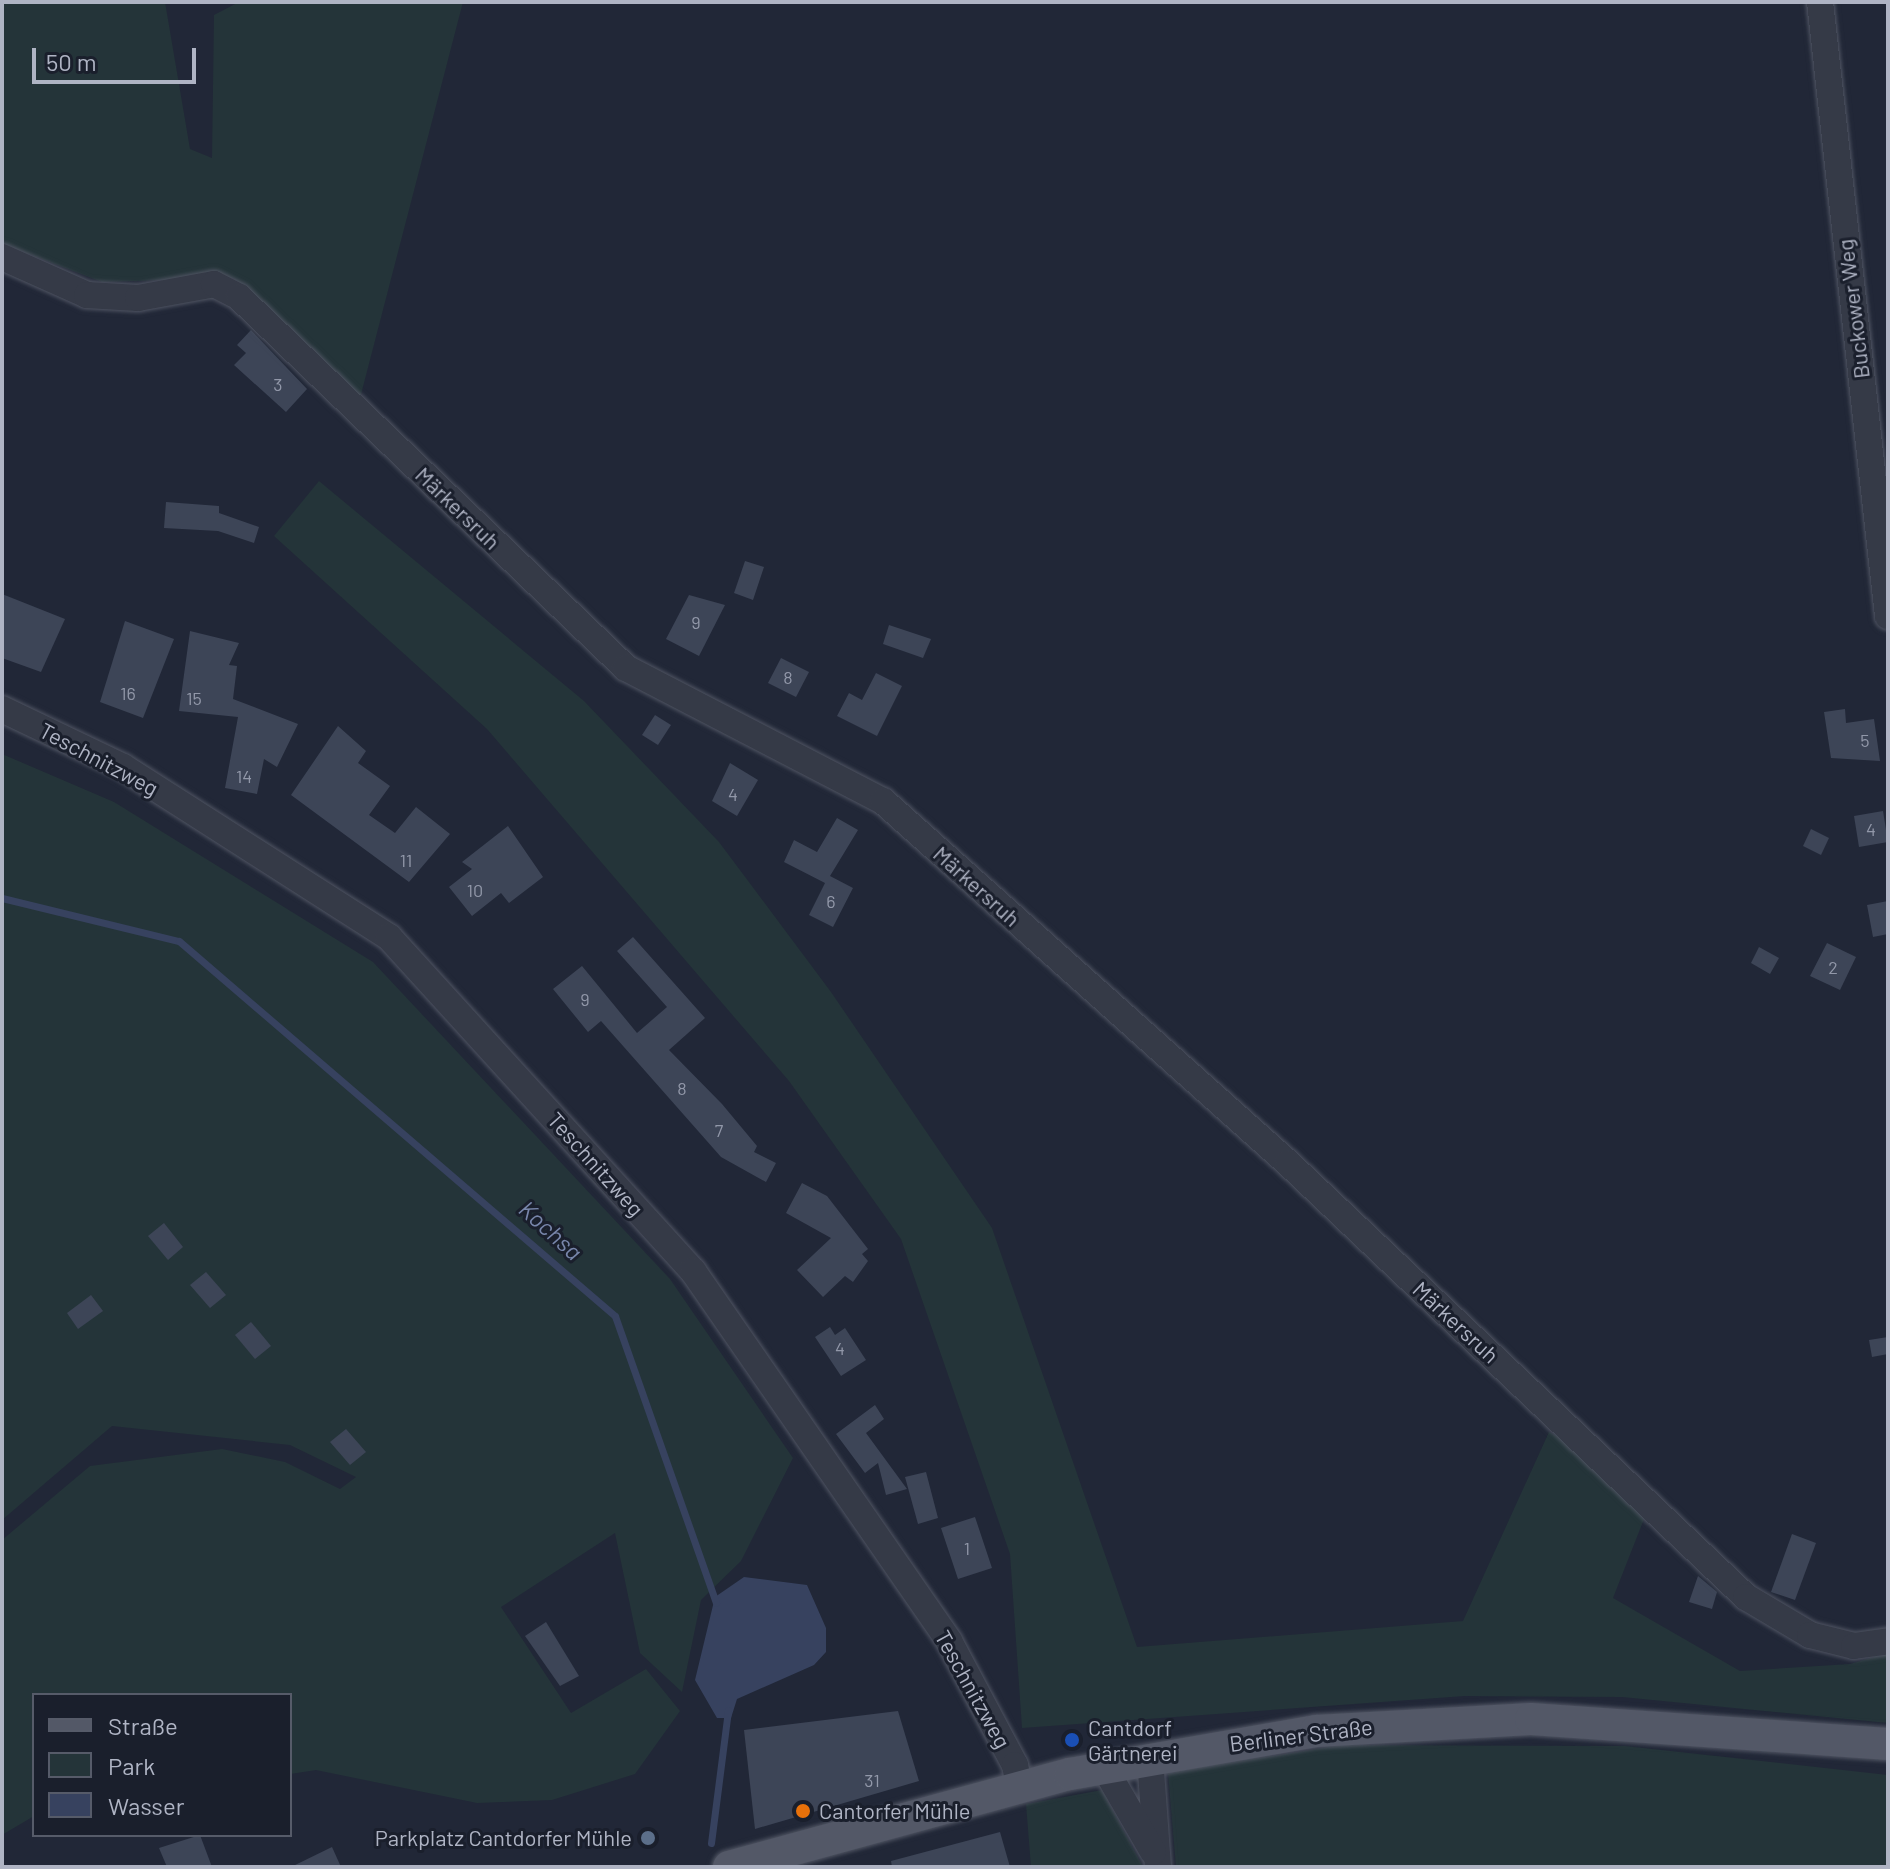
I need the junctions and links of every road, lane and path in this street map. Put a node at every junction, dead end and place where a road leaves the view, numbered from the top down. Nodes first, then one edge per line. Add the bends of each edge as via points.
1 (1820, 2) edge
2 (2, 257) edge
3 (1888, 616) edge
4 (2, 709) edge
5 (1888, 1641) edge
6 (1888, 1744) edge
7 (1150, 1758) junction
8 (1104, 1767) junction
9 (1019, 1786) junction
10 (1156, 1861) edge
11 (745, 1865) edge

1 - 3 street, Buckower Weg
2 - 5 street, Märkersruh via 87,295 138,298 214,284 239,297 626,668 883,801 1288,1163 1746,1597 1810,1635 1854,1646
4 - 9 street, Teschnitzweg via 123,767 389,937 693,1271 949,1641 1015,1765
6 - 7 main road, Berliner Straße via 1531,1719 1316,1731
7 - 8 main road, Berliner Straße
7 - 10 street
8 - 9 main road, Berliner Straße
8 - 10 street
9 - 11 main road, Berliner Straße

